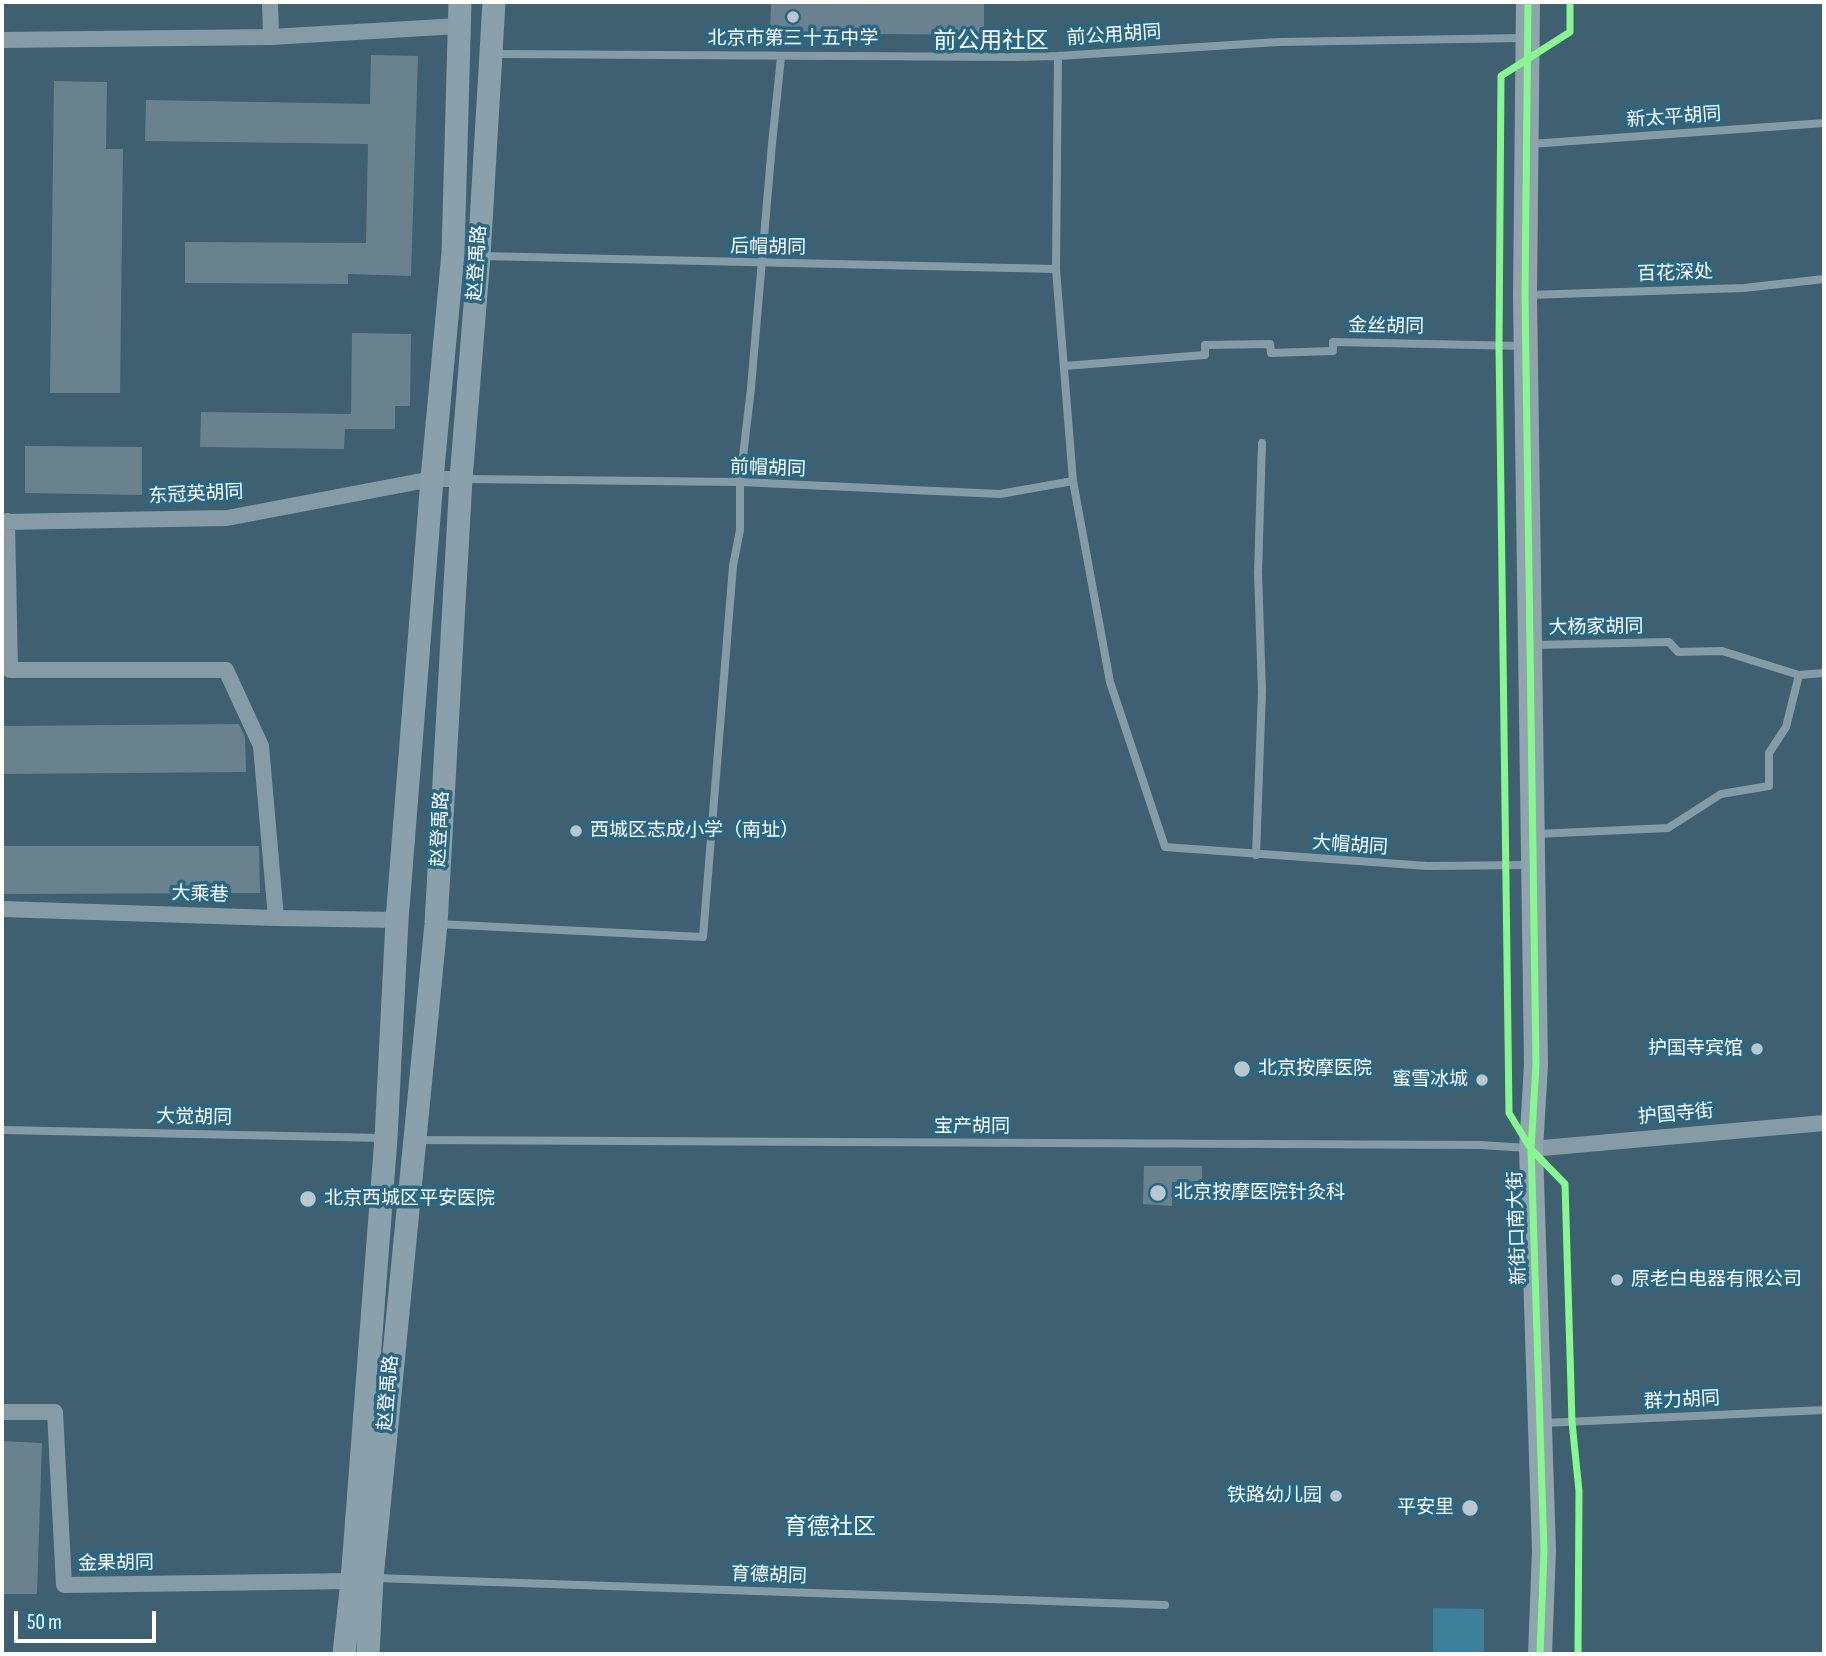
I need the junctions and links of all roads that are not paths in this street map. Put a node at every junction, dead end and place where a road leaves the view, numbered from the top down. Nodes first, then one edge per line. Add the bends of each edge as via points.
1 (271, 2) edge
2 (460, 2) edge
3 (494, 2) edge
4 (1528, 2) edge
5 (459, 26) junction
6 (271, 37) junction
7 (1527, 38) junction
8 (2, 40) edge
9 (492, 54) junction
10 (1058, 56) junction
11 (781, 57) junction
12 (1824, 123) edge
13 (1527, 144) junction
14 (479, 256) junction
15 (762, 263) junction
16 (1056, 269) junction
17 (1824, 279) edge
18 (1525, 295) junction
19 (1526, 346) junction
20 (1064, 366) junction
21 (1262, 443) dead end
22 (432, 479) junction
23 (461, 479) junction
24 (1073, 481) junction
25 (740, 482) junction
26 (4, 521) edge
27 (1530, 645) junction
28 (6, 670) edge
29 (1824, 673) edge
30 (1799, 675) junction
31 (1533, 834) junction
32 (1256, 855) junction
33 (1533, 865) junction
34 (2, 909) edge
35 (275, 918) junction
36 (397, 920) junction
37 (436, 924) junction
38 (1824, 1123) edge
39 (2, 1130) edge
40 (386, 1138) junction
41 (414, 1140) junction
42 (1531, 1149) junction
43 (1824, 1410) edge
44 (2, 1412) edge
45 (1541, 1424) junction
46 (362, 1579) junction
47 (1166, 1605) dead end
48 (344, 1654) edge
49 (368, 1654) edge
50 (1539, 1654) edge

1 - 6 street
2 - 5 main road, 赵登禹路
3 - 9 main road, 赵登禹路
4 - 7 main road, 新街口南大街
5 - 6 street
5 - 22 main road, 赵登禹路 via 453,253
6 - 8 street
7 - 10 lane, 前公用胡同 via 1278,42
7 - 13 main road, 新街口南大街
9 - 11 lane, 前公用胡同
9 - 14 main road, 赵登禹路
10 - 11 lane, 前公用胡同
10 - 16 lane
11 - 15 lane
12 - 13 lane, 新太平胡同
13 - 18 main road, 新街口南大街
14 - 15 lane, 后帽胡同
14 - 23 main road, 赵登禹路
15 - 16 lane, 后帽胡同
15 - 25 lane
16 - 20 lane
17 - 18 lane, 百花深处 via 1744,288
18 - 19 main road, 新街口南大街
19 - 20 lane, 金丝胡同 via 1333,342 1333,351 1272,353 1270,344 1205,345 1205,355
19 - 27 main road, 新街口南大街
20 - 24 lane
21 - 32 lane via 1258,573 1262,691
22 - 23 street, 东冠英胡同
22 - 26 street, 东冠英胡同 via 227,518
22 - 36 main road, 赵登禹路
23 - 25 lane, 前帽胡同
23 - 37 main road, 赵登禹路
24 - 25 lane, 前帽胡同 via 1000,494
24 - 32 lane, 大帽胡同 via 1110,682 1165,848
25 - 37 lane via 740,530 733,566 703,937
26 - 28 street
27 - 30 lane, 大杨家胡同 via 1669,642 1678,652 1722,651
27 - 31 main road, 新街口南大街
28 - 35 street via 226,670 261,746
29 - 30 lane, 大杨家胡同
30 - 31 lane via 1786,727 1769,753 1769,786 1721,794 1668,828
31 - 33 main road, 新街口南大街
32 - 33 lane, 大帽胡同 via 1427,866
33 - 42 main road, 新街口南大街 via 1536,1065
34 - 35 street, 大乘巷
35 - 36 street, 大乘巷
36 - 40 main road, 赵登禹路
37 - 41 main road, 赵登禹路
38 - 42 street, 护国寺街
39 - 40 lane, 大觉胡同
40 - 46 main road, 赵登禹路
41 - 42 lane, 宝产胡同 via 1480,1145
41 - 46 main road, 赵登禹路
42 - 45 main road, 新街口南大街
43 - 45 lane, 群力胡同
44 - 46 street, 金果胡同 via 55,1412 64,1586
45 - 50 main road, 新街口南大街 via 1544,1551
46 - 47 lane, 育德胡同
46 - 48 main road, 赵登禹路
46 - 49 main road, 赵登禹路

